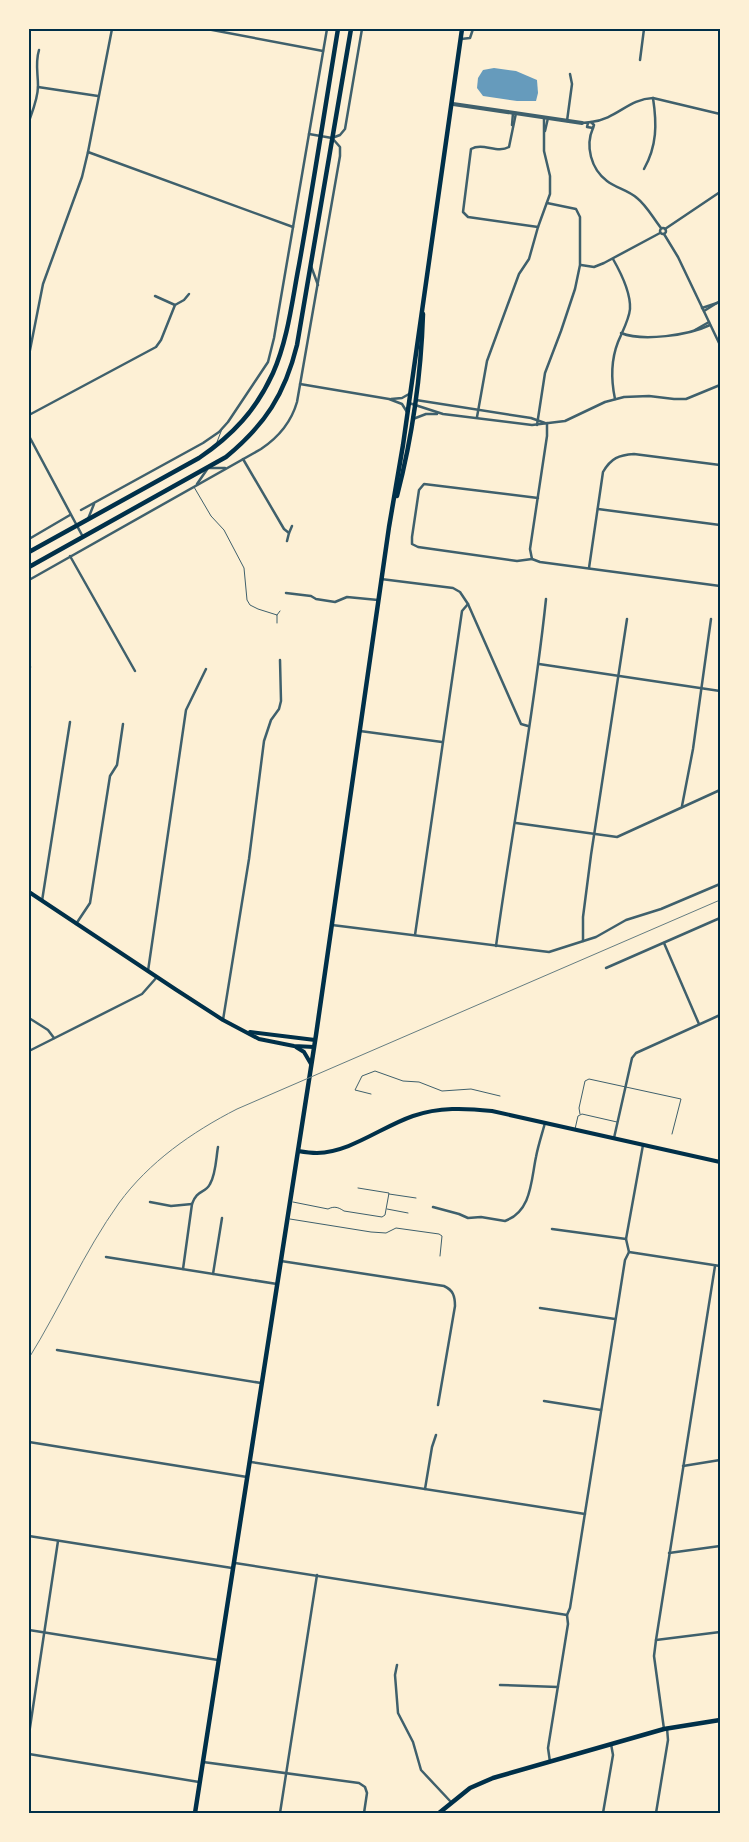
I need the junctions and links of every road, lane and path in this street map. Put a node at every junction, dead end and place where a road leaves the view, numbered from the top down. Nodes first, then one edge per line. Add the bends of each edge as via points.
1 (112, 29) edge
2 (209, 29) edge
3 (327, 29) edge
4 (338, 29) edge
5 (351, 29) edge
6 (362, 29) edge
7 (462, 29) edge
8 (473, 29) edge
9 (644, 29) edge
10 (461, 39) junction
11 (38, 50) dead end
12 (323, 51) junction
13 (640, 60) dead end
14 (570, 74) dead end
15 (38, 87) junction
16 (99, 96) junction
17 (653, 98) junction
18 (453, 104) junction
19 (514, 113) junction
20 (720, 114) edge
21 (546, 118) junction
22 (29, 121) edge
23 (567, 121) junction
24 (598, 121) junction
25 (590, 122) junction
26 (582, 123) junction
27 (588, 128) junction
28 (593, 128) junction
29 (590, 133) junction
30 (309, 134) junction
31 (320, 136) junction
32 (332, 138) junction
33 (88, 152) junction
34 (644, 169) dead end
35 (720, 192) edge
36 (547, 203) junction
37 (293, 227) junction
38 (538, 227) junction
39 (661, 228) junction
40 (665, 229) junction
41 (662, 233) junction
42 (613, 259) junction
43 (580, 264) junction
44 (310, 265) junction
45 (318, 285) junction
46 (424, 292) junction
47 (189, 294) dead end
48 (156, 296) dead end
49 (719, 302) edge
50 (175, 305) junction
51 (703, 310) junction
52 (709, 322) junction
53 (710, 325) junction
54 (694, 331) junction
55 (621, 334) junction
56 (720, 345) edge
57 (29, 355) edge
58 (300, 384) junction
59 (720, 385) edge
60 (389, 399) junction
61 (409, 399) junction
62 (615, 399) junction
63 (416, 402) junction
64 (478, 410) junction
65 (407, 413) junction
66 (444, 414) junction
67 (29, 415) edge
68 (477, 417) junction
69 (413, 419) junction
70 (537, 420) junction
71 (547, 423) junction
72 (537, 425) junction
73 (223, 427) junction
74 (29, 436) edge
75 (215, 447) junction
76 (244, 459) junction
77 (720, 466) edge
78 (208, 468) junction
79 (226, 468) junction
80 (195, 486) junction
81 (538, 498) junction
82 (95, 502) junction
83 (598, 509) junction
84 (81, 510) dead end
85 (70, 515) junction
86 (88, 519) junction
87 (720, 525) edge
88 (76, 526) junction
89 (292, 526) dead end
90 (389, 527) junction
91 (289, 533) junction
92 (83, 537) junction
93 (29, 539) edge
94 (287, 541) dead end
95 (29, 552) edge
96 (70, 556) junction
97 (532, 559) junction
98 (29, 567) edge
99 (589, 568) junction
100 (382, 578) junction
101 (29, 580) edge
102 (720, 586) edge
103 (286, 593) dead end
104 (546, 599) dead end
105 (378, 600) junction
106 (468, 604) junction
107 (280, 611) dead end
108 (276, 615) junction
109 (627, 619) dead end
110 (711, 619) dead end
111 (277, 623) dead end
112 (280, 660) dead end
113 (539, 664) junction
114 (206, 669) dead end
115 (135, 670) dead end
116 (618, 676) junction
117 (702, 688) junction
118 (720, 691) edge
119 (70, 722) dead end
120 (123, 724) dead end
121 (529, 726) junction
122 (359, 731) junction
123 (442, 742) junction
124 (720, 790) edge
125 (682, 806) junction
126 (516, 823) junction
127 (595, 835) junction
128 (720, 884) edge
129 (29, 892) edge
130 (42, 901) junction
131 (720, 918) edge
132 (76, 924) junction
133 (331, 925) junction
134 (415, 935) junction
135 (583, 941) junction
136 (664, 943) junction
137 (496, 946) junction
138 (606, 968) dead end
139 (148, 972) junction
140 (157, 977) junction
141 (720, 1015) edge
142 (29, 1018) edge
143 (223, 1020) junction
144 (699, 1024) junction
145 (248, 1032) junction
146 (54, 1038) junction
147 (315, 1040) junction
148 (294, 1046) junction
149 (314, 1047) junction
150 (29, 1051) edge
151 (311, 1065) junction
152 (625, 1087) junction
153 (371, 1094) dead end
154 (500, 1096) dead end
155 (580, 1114) junction
156 (618, 1122) junction
157 (545, 1123) junction
158 (575, 1130) junction
159 (672, 1134) dead end
160 (614, 1138) junction
161 (643, 1145) junction
162 (218, 1147) dead end
163 (298, 1151) junction
164 (720, 1162) edge
165 (358, 1188) dead end
166 (388, 1193) junction
167 (416, 1198) dead end
168 (150, 1202) dead end
169 (290, 1202) junction
170 (192, 1204) junction
171 (433, 1207) dead end
172 (386, 1209) junction
173 (408, 1213) dead end
174 (222, 1218) dead end
175 (287, 1219) junction
176 (552, 1229) dead end
177 (626, 1239) junction
178 (629, 1252) junction
179 (440, 1256) dead end
180 (106, 1257) dead end
181 (280, 1261) junction
182 (715, 1266) junction
183 (720, 1266) edge
184 (183, 1269) junction
185 (213, 1274) junction
186 (276, 1284) junction
187 (540, 1308) dead end
188 (616, 1319) junction
189 (57, 1350) dead end
190 (262, 1383) junction
191 (544, 1400) dead end
192 (438, 1405) dead end
193 (601, 1410) junction
194 (436, 1436) dead end
195 (29, 1442) edge
196 (720, 1460) edge
197 (249, 1462) junction
198 (683, 1466) junction
199 (247, 1477) junction
200 (425, 1489) junction
201 (585, 1514) junction
202 (29, 1536) edge
203 (58, 1541) junction
204 (720, 1546) edge
205 (669, 1553) junction
206 (233, 1566) junction
207 (317, 1575) junction
208 (567, 1615) junction
209 (29, 1630) edge
210 (44, 1632) junction
211 (720, 1632) edge
212 (656, 1640) junction
213 (218, 1660) junction
214 (397, 1665) dead end
215 (500, 1685) dead end
216 (558, 1687) junction
217 (720, 1720) edge
218 (666, 1729) junction
219 (29, 1734) edge
220 (611, 1744) junction
221 (29, 1754) edge
222 (203, 1762) junction
223 (550, 1762) junction
224 (286, 1774) junction
225 (200, 1782) junction
226 (451, 1802) junction
227 (195, 1813) edge
228 (280, 1813) edge
229 (364, 1813) edge
230 (439, 1813) edge
231 (603, 1813) edge
232 (656, 1813) edge

1 - 16 street
2 - 12 street
3 - 12 street
4 - 31 main road
5 - 32 main road
6 - 32 street via 345,129
7 - 10 main road
8 - 10 street via 470,38
9 - 13 street
10 - 18 main road
11 - 15 street
12 - 30 street
14 - 23 street via 572,84
15 - 16 street
15 - 22 street
16 - 33 street
17 - 20 street
17 - 24 street via 636,101
17 - 34 street via 655,138
18 - 19 street
18 - 46 main road
19 - 21 street
19 - 38 street via 507,149 479,146 471,149 463,212 468,217
21 - 23 street
21 - 36 street via 544,151 551,182
23 - 26 street
24 - 25 street
24 - 28 street
25 - 26 street
25 - 27 street
25 - 28 street
26 - 27 street
27 - 28 street
27 - 29 street
28 - 29 street
29 - 39 street via 592,161 600,174 638,198
30 - 31 street
30 - 37 street
31 - 32 street
31 - 75 main road via 285,336 278,359 264,390 245,419
32 - 44 main road
32 - 45 street via 340,147 340,156
33 - 37 street
33 - 57 street via 43,284
35 - 40 street
36 - 38 street
36 - 43 street via 579,212
37 - 73 street via 268,362
38 - 64 street via 529,259 519,274 487,361
39 - 40 street
39 - 41 street
40 - 41 street
41 - 42 street
41 - 51 street via 674,249
42 - 43 street via 594,267
42 - 55 street via 623,277 629,302 629,314
43 - 70 street via 545,373
44 - 45 street
44 - 78 main road via 295,352 283,390 246,441
45 - 58 street
46 - 61 main road
46 - 63 main road via 422,355
47 - 50 street
48 - 50 street
49 - 51 street
50 - 67 street via 156,347
51 - 52 street
52 - 53 street
52 - 54 street
53 - 54 street
53 - 56 street
54 - 55 street via 669,336
55 - 62 street via 612,363
58 - 60 street
58 - 76 street via 294,413 280,434 273,442
59 - 62 street via 686,399 639,396
60 - 61 street
60 - 65 street via 402,404
61 - 63 main road
61 - 65 main road
62 - 71 street via 573,419
63 - 64 street
63 - 66 street
63 - 69 main road
64 - 68 street
64 - 70 street
65 - 90 main road
66 - 68 street
66 - 69 street via 426,414
68 - 72 street
69 - 90 main road
70 - 71 street
70 - 72 street
71 - 72 street
71 - 81 street
73 - 75 lane
73 - 82 street via 203,443
74 - 85 street
75 - 86 main road
76 - 79 street
76 - 91 street
77 - 83 street via 622,454 612,459 603,472
78 - 79 street
78 - 80 street
78 - 92 main road
79 - 80 street
80 - 96 street
80 - 108 lane via 244,568 250,605
81 - 97 street via 530,549
81 - 97 street via 424,484 418,490 412,537 412,544 418,547 517,561
82 - 84 street
82 - 86 street
83 - 87 street
83 - 99 street
85 - 88 street
85 - 93 street
86 - 88 main road
88 - 92 street
88 - 95 main road
89 - 91 street
90 - 100 main road
91 - 94 street
92 - 98 main road
96 - 101 street
96 - 115 street
97 - 99 street
99 - 102 street
100 - 105 main road
100 - 106 street via 453,588
103 - 105 street via 335,602 347,597
104 - 113 street
105 - 122 main road
106 - 121 street via 521,724
106 - 123 street via 462,611
107 - 108 lane
108 - 111 lane
109 - 116 street
110 - 117 street
112 - 143 street via 280,701 264,742
113 - 116 street
113 - 121 street
114 - 139 street via 186,710
116 - 117 street
116 - 127 street
117 - 118 street
117 - 125 street
119 - 130 street
120 - 132 street via 117,765 110,776 90,903
121 - 126 street
122 - 123 street
122 - 133 main road
123 - 134 street
124 - 125 street
125 - 127 street via 617,837
126 - 127 street
126 - 137 street
127 - 135 street via 583,917
128 - 135 street via 626,920
129 - 130 main road
130 - 132 main road
131 - 136 street
132 - 139 main road
133 - 134 street
133 - 147 main road
134 - 137 street
135 - 137 street via 549,952
136 - 138 street
136 - 144 street
139 - 140 main road
140 - 143 main road
140 - 146 street via 142,994
141 - 144 street
142 - 146 street
143 - 145 main road
144 - 152 street via 636,1053
145 - 147 main road
145 - 148 main road via 259,1039
146 - 150 street
147 - 149 main road
148 - 149 main road
148 - 151 main road via 304,1052
149 - 151 main road
151 - 163 main road
152 - 155 lane via 589,1079 585,1081
152 - 156 street
152 - 159 lane via 680,1099
153 - 154 lane via 354,1090 362,1076 375,1071 442,1091 471,1090
155 - 156 lane
155 - 158 lane
156 - 160 street
157 - 158 main road
157 - 163 main road via 492,1111 442,1110 406,1118 353,1144 333,1150
157 - 171 street via 531,1188 524,1205 514,1217 505,1222 468,1218
158 - 160 main road
160 - 161 main road
161 - 164 main road
161 - 177 street
162 - 170 street via 212,1182 195,1196
163 - 169 main road
165 - 166 lane
166 - 167 lane
166 - 172 lane
168 - 170 street via 171,1206
169 - 172 lane via 328,1209 333,1206 382,1217
169 - 175 main road
170 - 184 street
172 - 173 lane
174 - 185 street
175 - 179 lane via 371,1232 386,1233 396,1228 440,1234 443,1240
175 - 181 main road
176 - 177 street
177 - 178 street
178 - 182 street
178 - 188 street
180 - 184 street
181 - 186 main road
181 - 192 street via 444,1286 452,1292 455,1306
182 - 183 street
182 - 198 street
184 - 185 street
185 - 186 street
186 - 190 main road
187 - 188 street
188 - 193 street
189 - 190 street
190 - 197 main road
191 - 193 street
193 - 201 street
194 - 200 street
195 - 199 street
196 - 198 street
197 - 199 main road
197 - 200 street
198 - 205 street
199 - 206 main road
200 - 201 street
201 - 208 street
202 - 203 street
203 - 206 street
203 - 210 street
204 - 205 street
205 - 212 street
206 - 207 street
206 - 213 main road
207 - 208 street
207 - 224 street
208 - 216 street
209 - 210 street
210 - 213 street
210 - 219 street
211 - 212 street
212 - 218 street via 654,1656
213 - 222 main road
214 - 226 street via 398,1713 413,1742 421,1770
215 - 216 street
216 - 223 street via 548,1748
217 - 218 main road
218 - 220 main road
218 - 232 street via 668,1740
220 - 223 main road
220 - 231 street via 613,1755
221 - 225 street
222 - 224 street
222 - 225 main road
223 - 226 main road via 480,1783
224 - 228 street
224 - 229 street via 359,1784 367,1793
225 - 227 main road
226 - 230 main road

